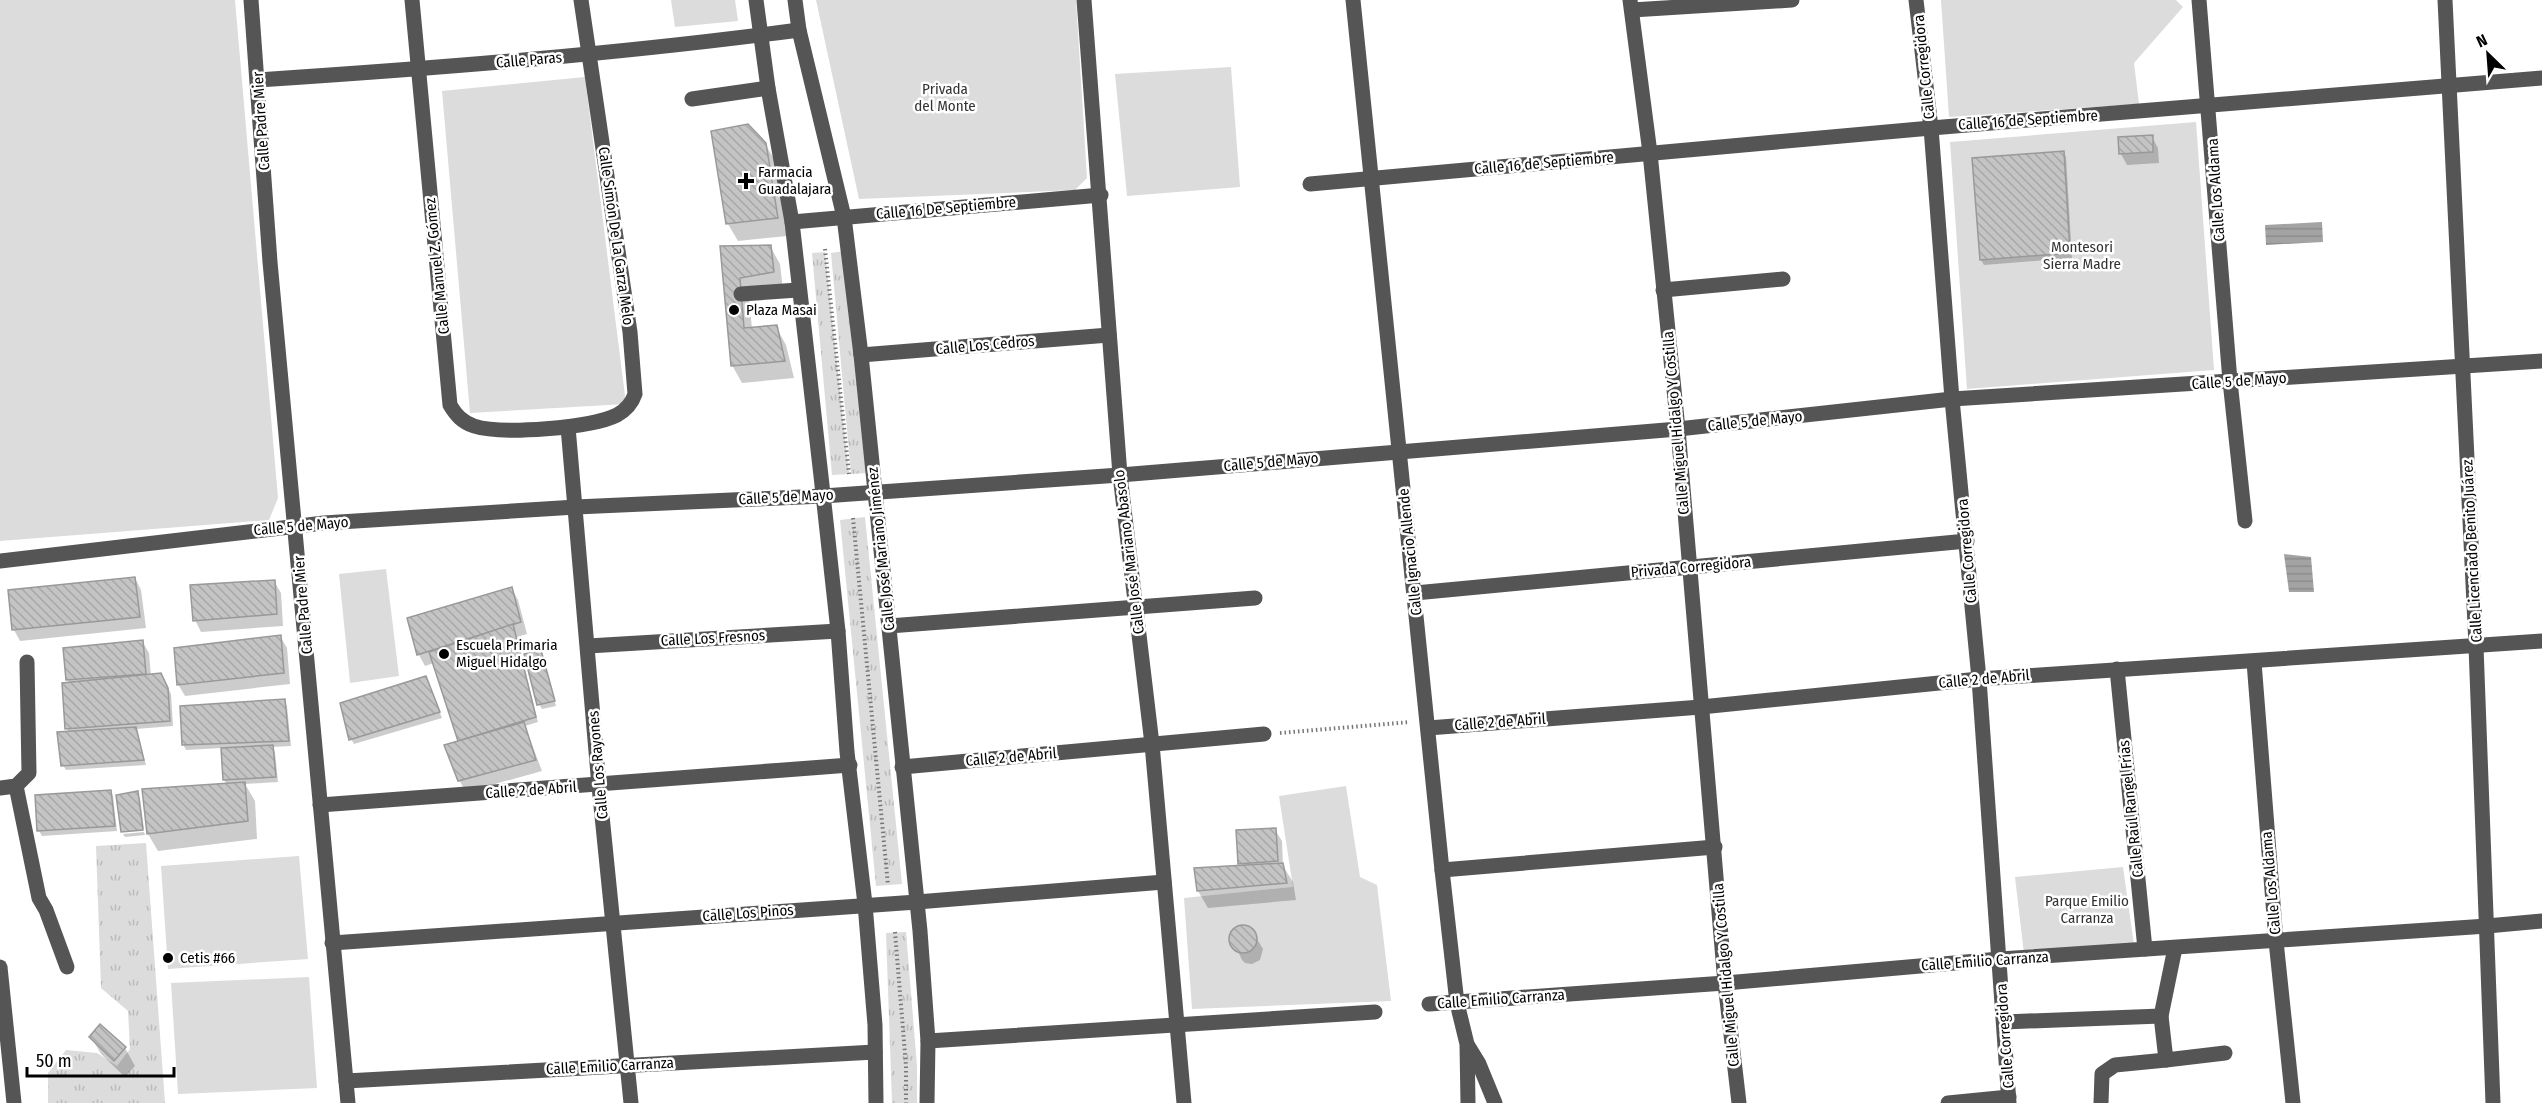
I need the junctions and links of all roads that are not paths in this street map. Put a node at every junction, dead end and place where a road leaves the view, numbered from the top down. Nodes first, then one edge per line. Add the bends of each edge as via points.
1 (251, 0) edge
2 (412, 0) edge
3 (581, 0) edge
4 (756, 0) edge
5 (795, 0) edge
6 (1084, 0) edge
7 (1353, 0) edge
8 (1792, 0) edge
9 (1917, 0) edge
10 (2199, 0) edge
11 (2445, 0) edge
12 (1631, 5) edge
13 (799, 30) junction
14 (759, 35) junction
15 (589, 54) junction
16 (418, 70) junction
17 (2542, 78) edge
18 (258, 80) junction
19 (2449, 85) junction
20 (768, 88) junction
21 (692, 99) dead end
22 (2210, 106) junction
23 (1931, 128) junction
24 (1650, 153) junction
25 (1371, 179) junction
26 (1310, 184) dead end
27 (1101, 195) junction
28 (844, 217) junction
29 (792, 222) junction
30 (1783, 279) dead end
31 (798, 290) junction
32 (1663, 290) junction
33 (741, 294) dead end
34 (1109, 335) junction
35 (861, 355) junction
36 (2542, 361) edge
37 (2462, 366) junction
38 (2230, 381) junction
39 (1952, 399) junction
40 (568, 427) junction
41 (1678, 429) junction
42 (1399, 450) junction
43 (1120, 475) junction
44 (875, 492) junction
45 (823, 496) junction
46 (576, 507) junction
47 (2245, 521) dead end
48 (296, 525) junction
49 (1967, 541) junction
50 (0, 561) edge
51 (1689, 567) junction
52 (1415, 593) junction
53 (1255, 598) dead end
54 (1135, 608) junction
55 (889, 626) junction
56 (838, 631) junction
57 (2542, 641) edge
58 (588, 646) junction
59 (2476, 646) junction
60 (27, 662) dead end
61 (2254, 662) junction
62 (2117, 669) junction
63 (1978, 679) junction
64 (1701, 707) junction
65 (1427, 724) junction
66 (1264, 734) road end
67 (1152, 744) junction
68 (850, 765) junction
69 (902, 767) junction
70 (16, 786) junction
71 (599, 786) junction
72 (0, 788) edge
73 (320, 805) junction
74 (1715, 847) junction
75 (1442, 870) junction
76 (1164, 882) junction
77 (916, 902) junction
78 (865, 904) junction
79 (2542, 921) edge
80 (612, 923) junction
81 (2487, 926) junction
82 (2276, 941) junction
83 (332, 943) junction
84 (2175, 948) junction
85 (2145, 949) junction
86 (2000, 959) junction
87 (0, 967) edge
88 (68, 967) dead end
89 (1725, 983) junction
90 (1, 997) edge
91 (1457, 1003) junction
92 (1429, 1004) dead end
93 (1375, 1012) dead end
94 (2161, 1016) junction
95 (2004, 1022) junction
96 (1178, 1024) junction
97 (928, 1041) junction
98 (1467, 1044) junction
99 (875, 1052) junction
100 (2225, 1053) dead end
101 (2166, 1060) junction
102 (627, 1065) junction
103 (346, 1080) junction
104 (2009, 1100) edge
105 (14, 1103) edge
106 (348, 1103) edge
107 (631, 1103) edge
108 (876, 1103) edge
109 (927, 1103) edge
110 (1184, 1103) edge
111 (1468, 1103) edge
112 (1495, 1103) edge
113 (1738, 1103) edge
114 (1948, 1103) edge
115 (2101, 1103) edge
116 (2293, 1103) edge
117 (2493, 1103) edge

1 - 18 street, Calle Padre Mier
2 - 16 street, Calle Manuel Z. Gómez
3 - 15 street, Calle Simón De La Garza Melo
4 - 14 street
5 - 13 street, Calle José Mariano Jiménez
6 - 27 street, Calle José Mariano Abasolo
7 - 25 street, Calle Ignacio Allende
8 - 12 street
9 - 23 street, Calle Corregidora
10 - 22 street, Calle Los Aldama
11 - 19 street, Calle Licenciado Benito Juárez
12 - 24 street, Calle Miguel Hidalgo Y Costilla
13 - 14 street, Calle Paras
13 - 28 street, Calle José Mariano Jiménez
14 - 15 street, Calle Paras
14 - 20 street
15 - 16 street, Calle Paras
15 - 40 street, Calle Simón De La Garza Melo via 630,332 635,394 620,414
16 - 18 street, Calle Paras
16 - 40 street, Calle Manuel Z. Gómez via 450,405 460,419 476,427
17 - 19 street, Calle 16 de Septiembre
18 - 48 street, Calle Padre Mier via 270,262
19 - 22 street, Calle 16 de Septiembre
19 - 37 street, Calle Licenciado Benito Juárez
20 - 21 street
20 - 29 street
22 - 23 street, Calle 16 de Septiembre
22 - 38 street, Calle Los Aldama
23 - 24 street, Calle 16 de Septiembre
23 - 39 street, Calle Corregidora
24 - 25 street, Calle 16 de Septiembre
24 - 32 street, Calle Miguel Hidalgo Y Costilla
25 - 26 street, Calle 16 de Septiembre
25 - 42 street, Calle Ignacio Allende
27 - 28 street, Calle 16 De Septiembre
27 - 34 street, Calle José Mariano Abasolo
28 - 29 street, Calle 16 De Septiembre
28 - 35 street, Calle José Mariano Jiménez
29 - 31 street
30 - 32 street
31 - 33 street
31 - 45 street
32 - 41 street, Calle Miguel Hidalgo Y Costilla
34 - 35 street, Calle Los Cedros
34 - 43 street, Calle José Mariano Abasolo
35 - 44 street, Calle José Mariano Jiménez
36 - 37 street, Calle 5 de Mayo
37 - 38 street, Calle 5 de Mayo
37 - 59 street, Calle Licenciado Benito Juárez
38 - 39 street, Calle 5 de Mayo
38 - 47 street, Calle Los Aldama
39 - 41 street, Calle 5 de Mayo
39 - 49 street, Calle Corregidora
40 - 46 street, Calle Los Rayones
41 - 42 street, Calle 5 de Mayo
41 - 51 street, Calle Miguel Hidalgo Y Costilla
42 - 43 street, Calle 5 de Mayo
42 - 52 street, Calle Ignacio Allende
43 - 44 street, Calle 5 de Mayo
43 - 54 street, Calle José Mariano Abasolo
44 - 45 street, Calle 5 de Mayo
44 - 55 street, Calle José Mariano Jiménez
45 - 46 street, Calle 5 de Mayo
45 - 56 street
46 - 48 street, Calle 5 de Mayo
46 - 58 street, Calle Los Rayones
48 - 50 street, Calle 5 de Mayo
48 - 73 street, Calle Padre Mier
49 - 51 street, Privada Corregidora
49 - 63 street, Calle Corregidora
51 - 52 street, Privada Corregidora
51 - 64 street, Calle Miguel Hidalgo Y Costilla
52 - 65 street, Calle Ignacio Allende
53 - 54 street
54 - 55 street
54 - 67 street, Calle José Mariano Abasolo
55 - 69 street, Calle José Mariano Jiménez
56 - 58 street, Calle Los Fresnos
56 - 68 street
57 - 59 street, Calle 2 de Abril
58 - 71 street, Calle Los Rayones
59 - 61 street, Calle 2 de Abril
59 - 81 street, Calle Licenciado Benito Juárez
60 - 70 street via 29,773
61 - 62 street, Calle 2 de Abril
61 - 82 street, Calle Los Aldama
62 - 63 street, Calle 2 de Abril
62 - 85 street, Calle Raúl Rangel Frías
63 - 64 street, Calle 2 de Abril
63 - 86 street, Calle Corregidora
64 - 65 street, Calle 2 de Abril
64 - 74 street, Calle Miguel Hidalgo Y Costilla
65 - 75 street, Calle Ignacio Allende
66 - 67 street, Calle 2 de Abril
67 - 69 street, Calle 2 de Abril
67 - 76 street, Calle José Mariano Abasolo
68 - 71 street, Calle 2 de Abril
68 - 78 street
69 - 77 street, Calle José Mariano Jiménez
70 - 72 street
70 - 88 street via 39,898
71 - 73 street, Calle 2 de Abril
71 - 80 street, Calle Los Rayones
73 - 83 street, Calle Padre Mier
74 - 75 street
74 - 89 street, Calle Miguel Hidalgo Y Costilla
75 - 91 street, Calle Ignacio Allende
76 - 77 street, Calle Los Pinos
76 - 96 street, Calle José Mariano Abasolo
77 - 78 street, Calle Los Pinos
77 - 97 street, Calle José Mariano Jiménez
78 - 80 street, Calle Los Pinos
78 - 99 street
79 - 81 street, Calle Emilio Carranza
80 - 83 street, Calle Los Pinos
80 - 102 street, Calle Los Rayones
81 - 82 street, Calle Emilio Carranza
81 - 117 street, Calle Licenciado Benito Juárez
82 - 84 street, Calle Emilio Carranza
82 - 116 street, Calle Los Aldama
83 - 103 street, Calle Padre Mier
84 - 85 street, Calle Emilio Carranza
84 - 94 street
85 - 86 street, Calle Emilio Carranza
86 - 89 street, Calle Emilio Carranza
86 - 95 street, Calle Corregidora
87 - 90 street
89 - 91 street, Calle Emilio Carranza
89 - 113 street, Calle Miguel Hidalgo Y Costilla
90 - 105 street
91 - 92 street, Calle Emilio Carranza
91 - 98 street, Calle Ignacio Allende
93 - 96 street
94 - 95 street
94 - 101 street
95 - 104 street, Calle Corregidora
96 - 97 street
96 - 110 street, Calle José Mariano Abasolo
97 - 109 street, Calle José Mariano Jiménez
98 - 111 street, Calle Ignacio Allende
98 - 112 street
99 - 102 street, Calle Emilio Carranza
99 - 108 street
100 - 101 street
101 - 115 street via 2115,1065 2102,1074
102 - 103 street, Calle Emilio Carranza
102 - 107 street, Calle Los Rayones
103 - 106 street, Calle Padre Mier
104 - 114 street

